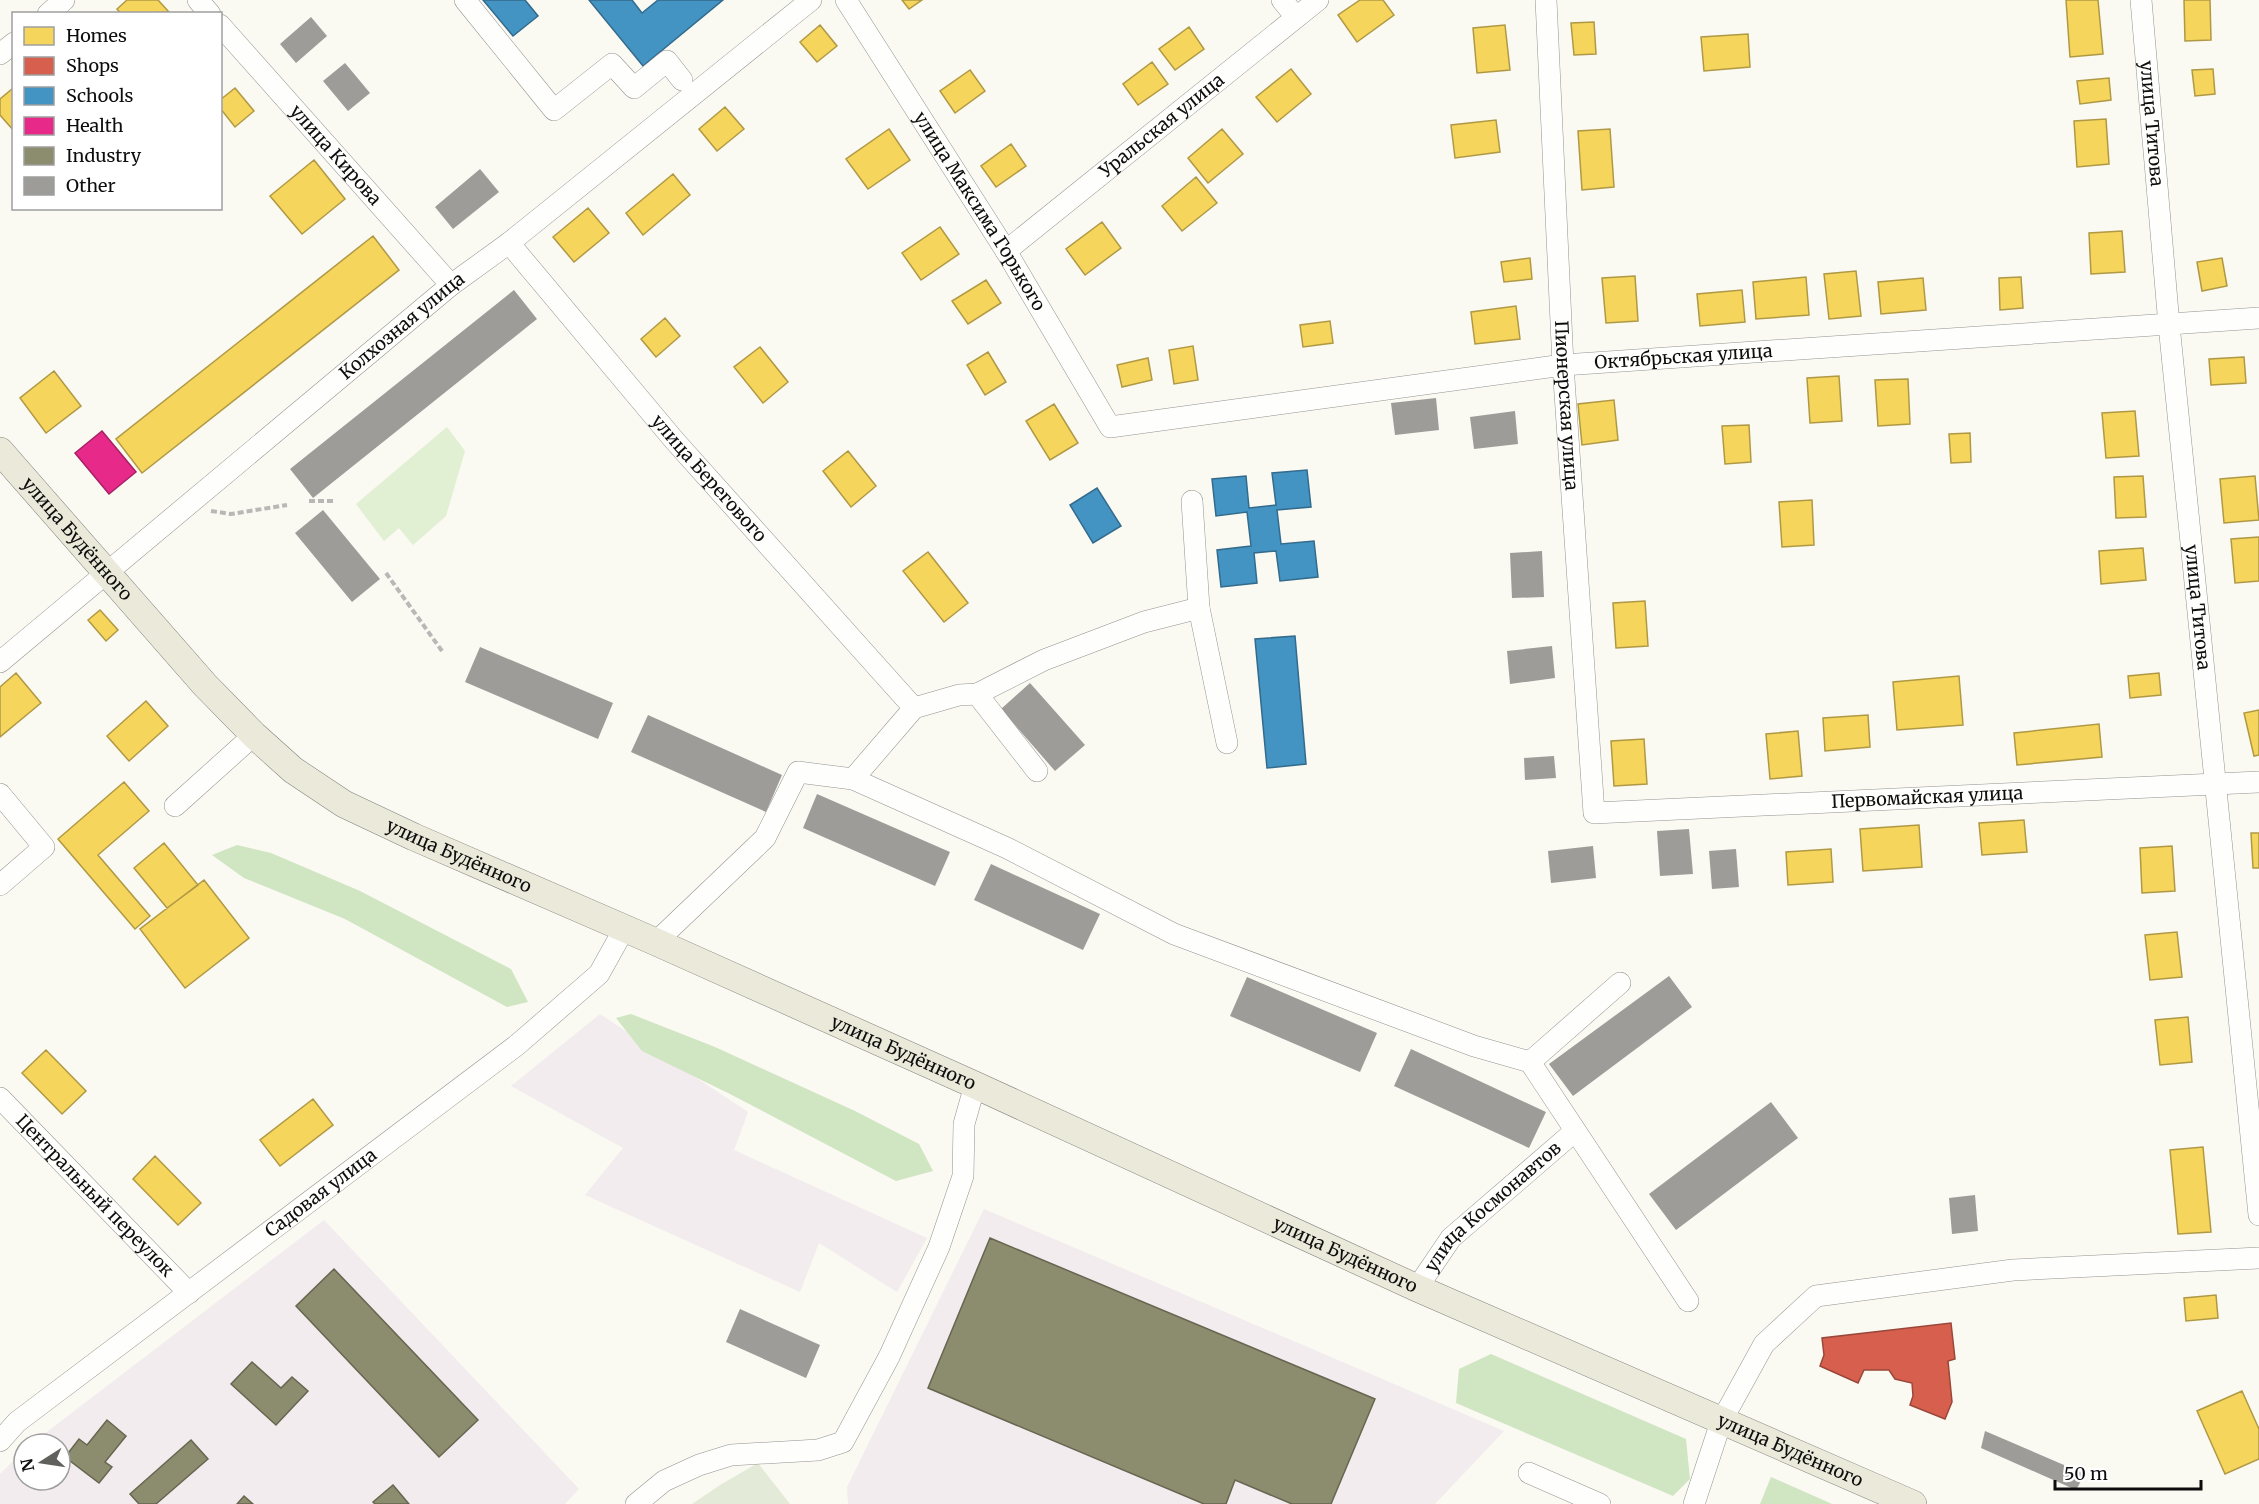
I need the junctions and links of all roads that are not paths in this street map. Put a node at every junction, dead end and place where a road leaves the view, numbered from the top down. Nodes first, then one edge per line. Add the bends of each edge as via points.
1 (64, 0) edge
2 (198, 0) edge
3 (465, 0) edge
4 (811, 0) edge
5 (846, 0) edge
6 (1282, 0) edge
7 (1318, 0) edge
8 (1546, 0) edge
9 (2141, 0) edge
10 (50, 12) edge
11 (208, 12) edge
12 (1296, 17) junction
13 (222, 27) edge
14 (12, 44) edge
15 (0, 54) edge
16 (682, 80) dead end
17 (509, 243) junction
18 (1006, 251) junction
19 (451, 285) junction
20 (2259, 318) edge
21 (2169, 325) junction
22 (1563, 366) junction
23 (1110, 427) joint
24 (0, 451) edge
25 (1192, 501) dead end
26 (107, 575) junction
27 (1199, 608) junction
28 (0, 662) edge
29 (976, 694) junction
30 (914, 708) junction
31 (254, 735) junction
32 (1227, 743) dead end
33 (1037, 771) dead end
34 (853, 779) junction
35 (2259, 782) edge
36 (2217, 784) junction
37 (0, 794) edge
38 (175, 806) dead end
39 (1594, 813) joint
40 (0, 885) edge
41 (624, 929) junction
42 (656, 942) junction
43 (1620, 983) dead end
44 (1530, 1062) junction
45 (975, 1085) junction
46 (0, 1098) edge
47 (1575, 1131) junction
48 (2259, 1215) edge
49 (2259, 1258) edge
50 (1417, 1288) junction
51 (189, 1293) junction
52 (1688, 1300) dead end
53 (1721, 1422) junction
54 (0, 1441) edge
55 (1529, 1473) dead end
56 (636, 1504) edge
57 (1600, 1504) edge
58 (1694, 1504) edge
59 (1913, 1504) edge

1 - 10 street
2 - 11 street
3 - 16 street via 554,110 612,64 634,88 667,61
4 - 17 street, Колхозная улица
5 - 18 street, улица Максима Горького
6 - 12 street
7 - 12 street, Уральская улица
8 - 22 street, Пионерская улица
9 - 21 street, улица Титова
12 - 18 street, Уральская улица
13 - 19 street, улица Кирова
14 - 15 street
17 - 19 street, Колхозная улица
17 - 30 street, улица Берегового via 674,440
18 - 23 street, улица Максима Горького
19 - 26 street, Колхозная улица via 265,451 186,508
20 - 21 street, Октябрьская улица
21 - 22 street, Октябрьская улица
21 - 36 street, улица Титова
22 - 23 street, Октябрьская улица
22 - 39 street, Пионерская улица
24 - 26 main road, улица Будённого
25 - 27 street
26 - 28 street, Колхозная улица
26 - 31 main road, улица Будённого
27 - 29 street via 1144,622 1044,660
27 - 32 street
29 - 30 street
29 - 33 street
30 - 34 street
31 - 38 street
31 - 41 main road, улица Будённого via 293,770 344,804
34 - 42 street via 798,772 765,838
34 - 44 street via 1007,848 1174,934 1474,1046
35 - 36 street, Первомайская улица
36 - 39 street, Первомайская улица
36 - 48 street, улица Титова
37 - 40 street via 44,847
41 - 42 main road, улица Будённого
41 - 51 street, Садовая улица via 599,974 517,1045
42 - 45 main road, улица Будённого
43 - 44 street
44 - 47 street
45 - 50 main road, улица Будённого
45 - 56 street via 964,1124 963,1176 939,1247 889,1357 843,1442 818,1450 731,1455 664,1481
46 - 51 street, Центральный переулок
47 - 50 street, улица Космонавтов via 1451,1238
47 - 52 street
49 - 53 street via 2013,1269 1816,1296 1764,1344
50 - 53 main road, улица Будённого
51 - 54 street, Садовая улица via 17,1422
53 - 58 street
53 - 59 main road, улица Будённого
55 - 57 street

